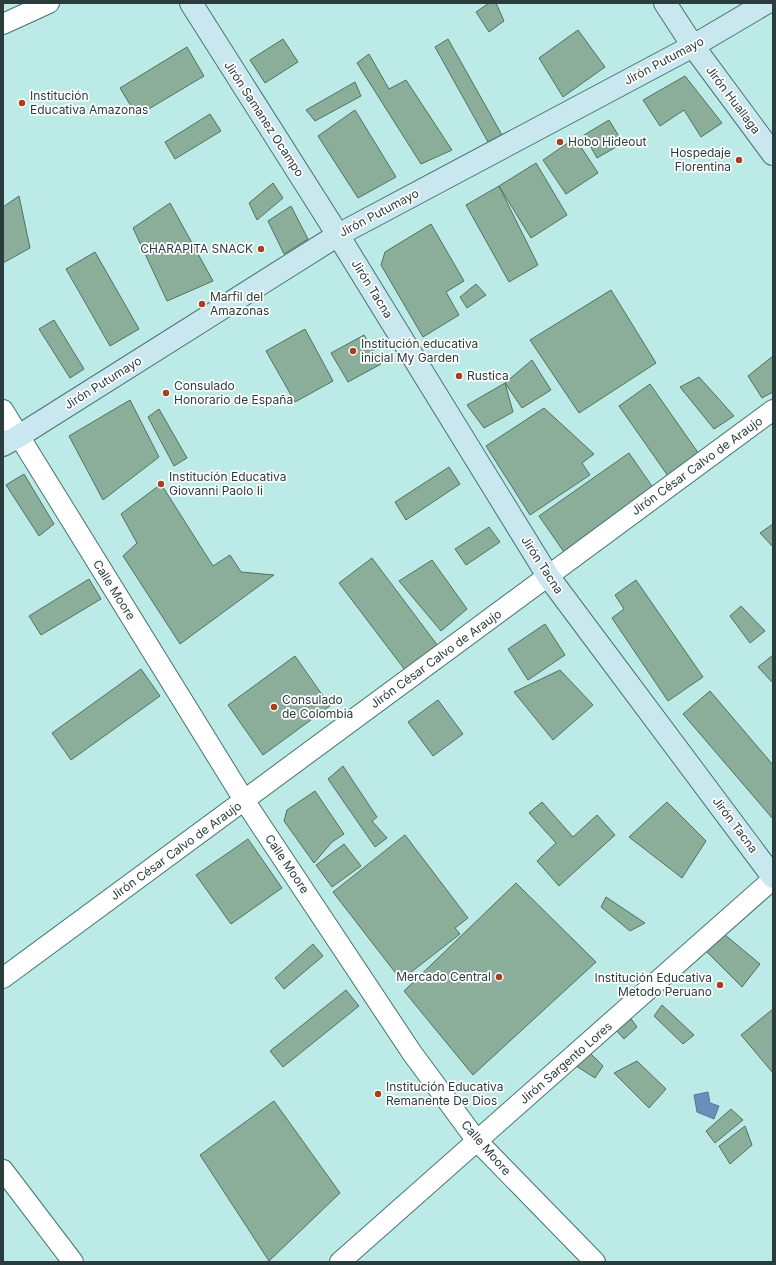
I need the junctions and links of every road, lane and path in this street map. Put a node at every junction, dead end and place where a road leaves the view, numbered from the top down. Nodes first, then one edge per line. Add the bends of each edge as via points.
1 (49, 3) edge
2 (190, 3) edge
3 (665, 3) edge
4 (766, 3) edge
5 (3, 24) edge
6 (693, 46) junction
7 (773, 154) edge
8 (338, 234) junction
9 (3, 410) edge
10 (773, 410) edge
11 (11, 440) edge
12 (548, 576) junction
13 (244, 800) junction
14 (773, 878) edge
15 (3, 978) edge
16 (477, 1141) junction
17 (3, 1170) edge
18 (73, 1262) edge
19 (340, 1262) edge
20 (594, 1262) edge

1 - 5 street
2 - 8 street, Jirón Samanez Ocampo
3 - 6 street, Jirón Huallaga
4 - 6 street, Jirón Putumayo
6 - 7 street, Jirón Huallaga
6 - 8 street, Jirón Putumayo
8 - 11 street, Jirón Putumayo
8 - 12 street, Jirón Tacna
9 - 11 street, Calle Moore
10 - 12 street, Jirón César Calvo de Araujo
11 - 13 street, Calle Moore
12 - 13 street, Jirón César Calvo de Araujo
12 - 14 street, Jirón Tacna
13 - 15 street, Jirón César Calvo de Araujo
13 - 16 street, Calle Moore via 412,1053
14 - 16 street, Jirón Sargento Lores
16 - 19 street, Jirón Sargento Lores
16 - 20 street, Calle Moore
17 - 18 street

